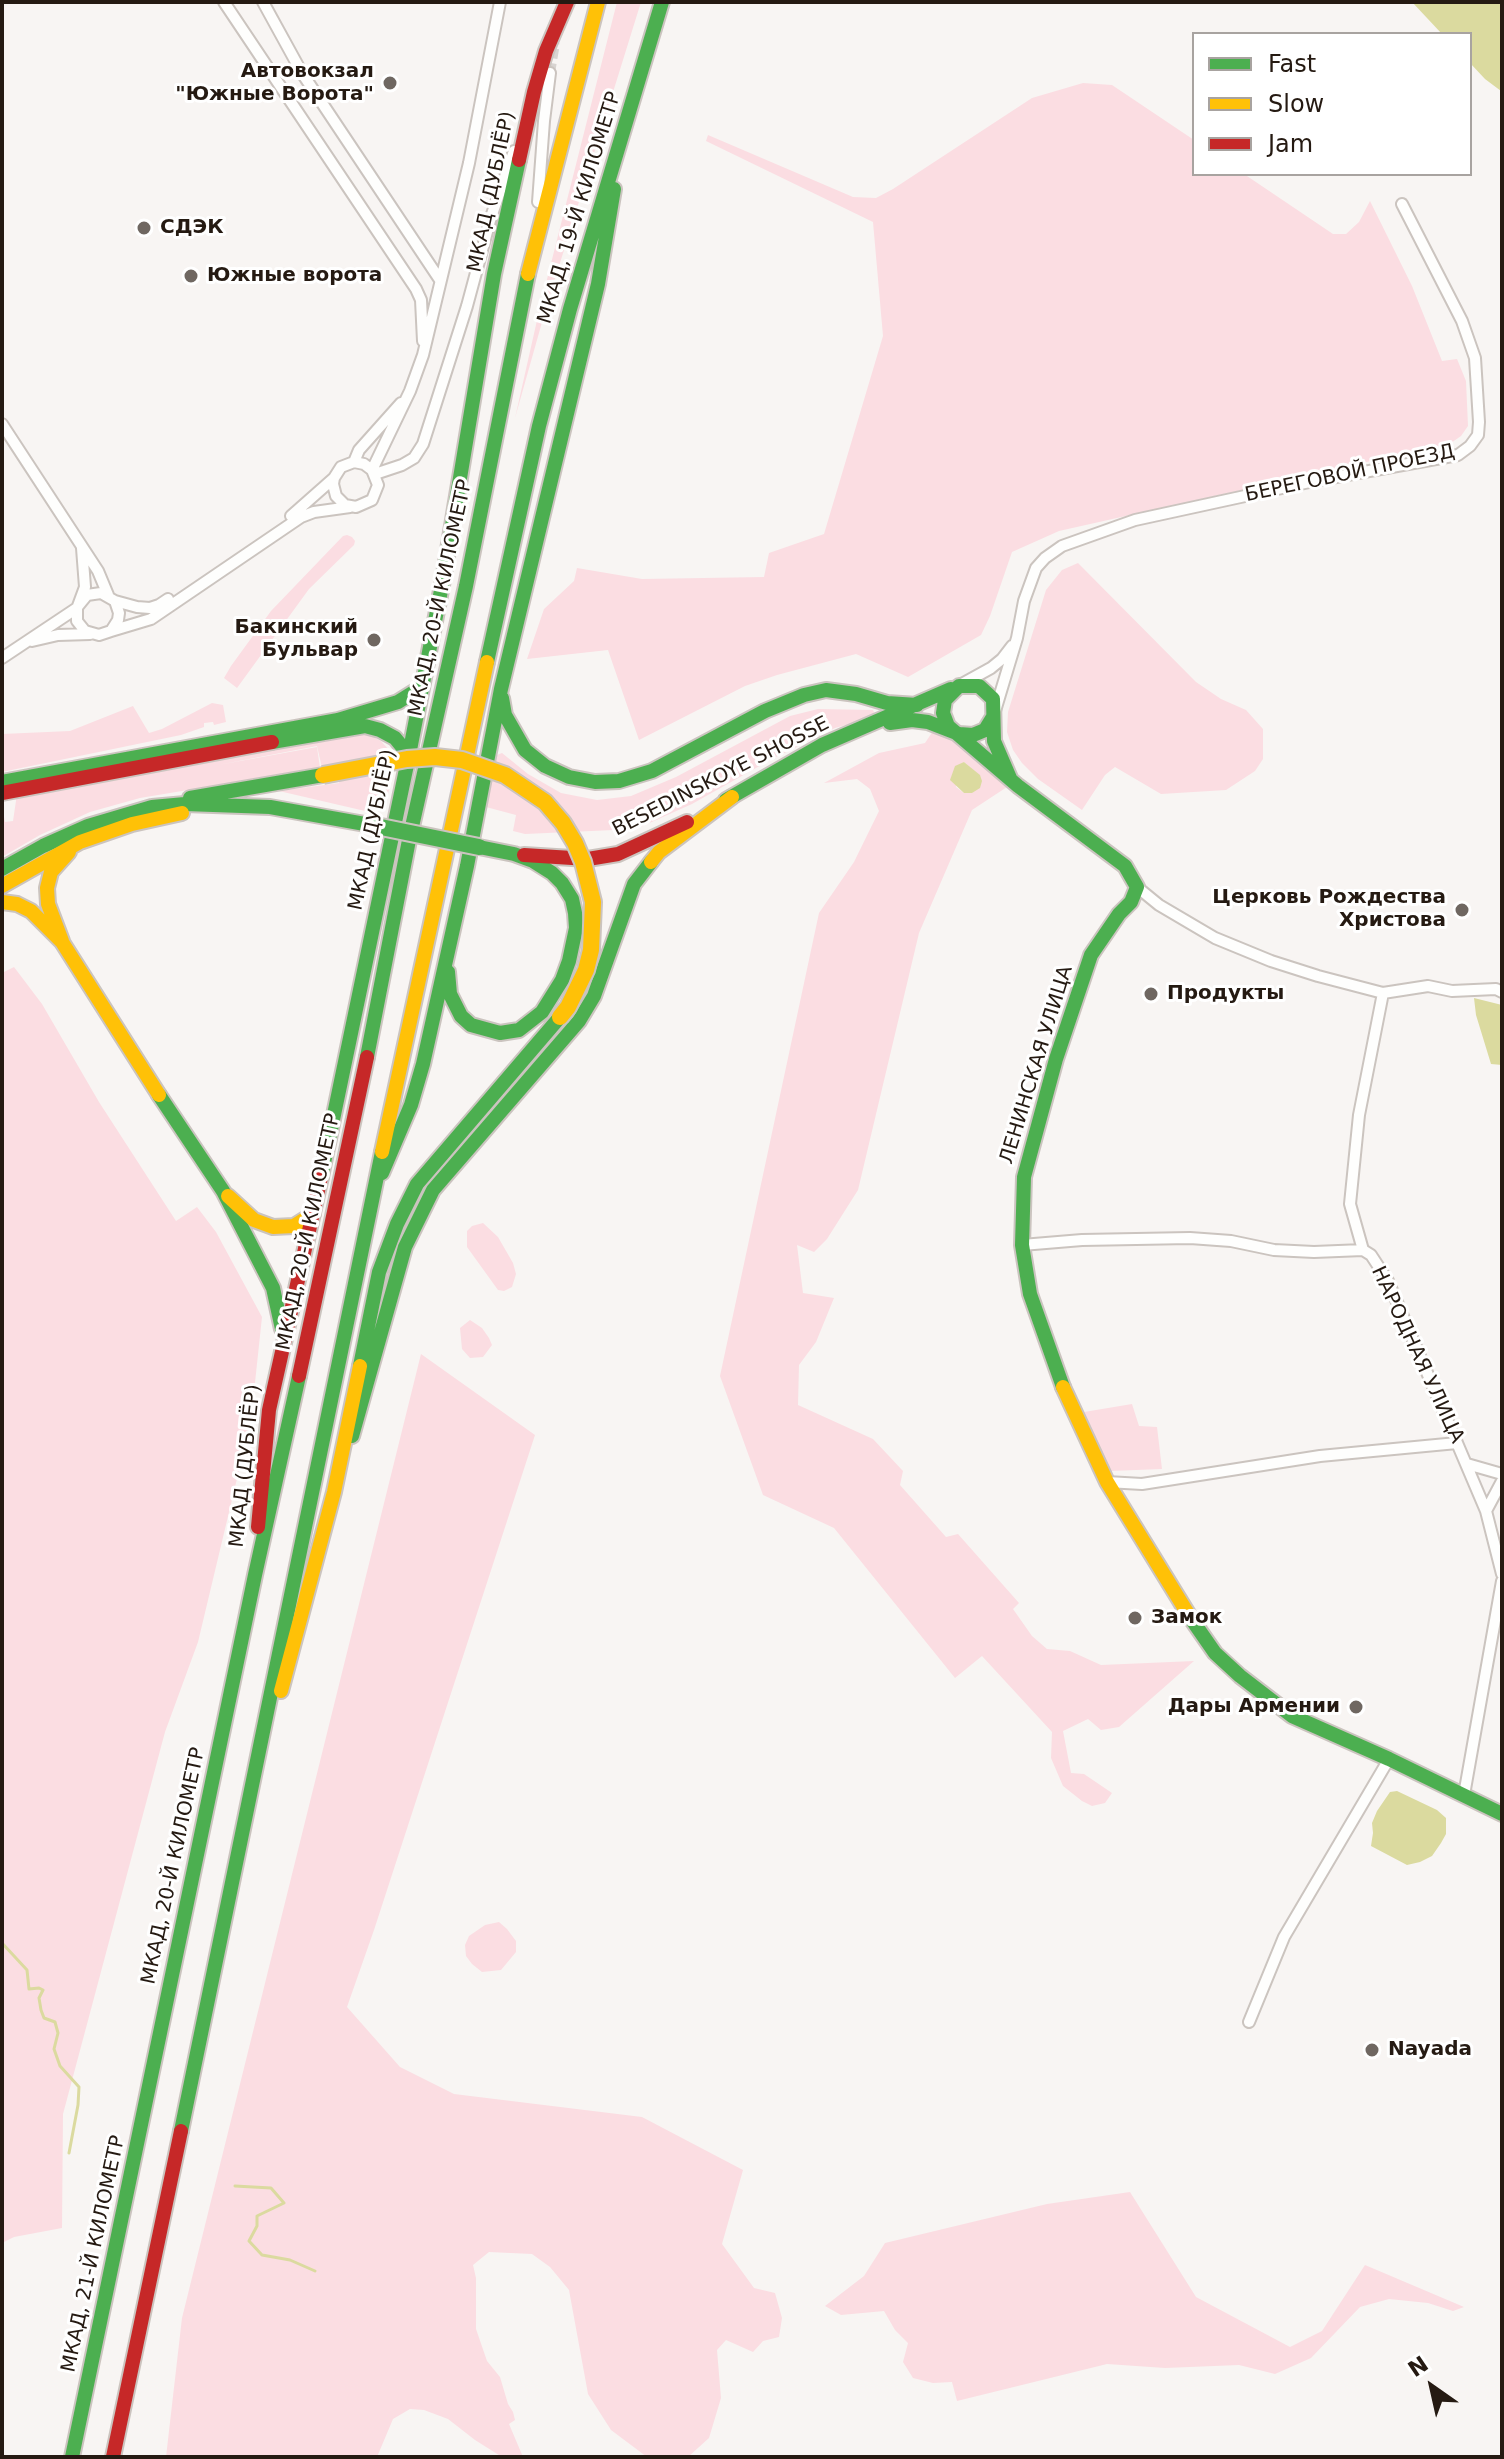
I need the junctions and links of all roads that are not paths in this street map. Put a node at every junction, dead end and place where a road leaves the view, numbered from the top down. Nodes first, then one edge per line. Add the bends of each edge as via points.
1 (224, 2) edge
2 (263, 2) edge
3 (500, 2) edge
4 (567, 2) edge
5 (598, 2) edge
6 (662, 2) edge
7 (550, 73) tunnel mouth
8 (534, 92) junction
9 (623, 132) junction
10 (1402, 204) dead end
11 (535, 245) junction
12 (440, 280) junction
13 (423, 355) junction
14 (410, 391) junction
15 (500, 413) joint
16 (2, 424) edge
17 (354, 462) junction
18 (374, 472) junction
19 (334, 478) junction
20 (350, 507) junction
21 (81, 546) junction
22 (112, 598) junction
23 (77, 607) junction
24 (111, 631) junction
25 (90, 634) junction
26 (1017, 638) junction
27 (26, 642) junction
28 (2, 658) edge
29 (959, 686) junction
30 (422, 687) junction
31 (501, 689) junction
32 (917, 705) junction
33 (995, 712) junction
34 (857, 730) junction
35 (953, 731) junction
36 (409, 755) junction
37 (1010, 778) junction
38 (2, 782) edge
39 (2, 793) edge
40 (732, 797) junction
41 (223, 806) junction
42 (152, 807) junction
43 (80, 842) junction
44 (514, 854) junction
45 (2, 869) edge
46 (2, 886) edge
47 (1137, 887) junction
48 (2, 902) edge
49 (62, 942) junction
50 (448, 951) junction
51 (1388, 992) junction
52 (1502, 992) edge
53 (376, 1186) junction
54 (223, 1191) junction
55 (313, 1214) junction
56 (1022, 1245) junction
57 (1363, 1250) junction
58 (283, 1337) junction
59 (1457, 1443) junction
60 (1467, 1464) junction
61 (1502, 1474) edge
62 (1502, 1481) edge
63 (1107, 1482) junction
64 (334, 1492) junction
65 (1486, 1511) junction
66 (1502, 1574) edge
67 (255, 1575) junction
68 (1502, 1581) edge
69 (1389, 1759) junction
70 (252, 1791) junction
71 (1464, 1795) junction
72 (1502, 1814) edge
73 (1249, 2022) dead end
74 (154, 2059) joint
75 (72, 2457) edge
76 (113, 2457) edge

1 - 13 street via 416,289
2 - 12 street via 302,73
3 - 12 street
4 - 8 main road, МКАД (ДУБЛЁР)
5 - 11 main road, МКАД, 19-Й КИЛОМЕТР
6 - 9 main road, МКАД, 19-Й КИЛОМЕТР
7 - 11 street
8 - 18 street via 423,444 414,458
8 - 30 main road, МКАД (ДУБЛЁР) via 494,274
9 - 31 main road via 598,284
9 - 53 main road, МКАД, 19-Й КИЛОМЕТР via 539,426
10 - 26 street, БЕРЕГОВОЙ ПРОЕЗД via 1451,298 1475,358 1479,422 1470,446 1458,455 1135,520 1082,537 1036,568
11 - 15 main road, МКАД, 19-Й КИЛОМЕТР
12 - 13 street
13 - 14 street
14 - 17 street
14 - 18 street
15 - 67 main road, МКАД, 20-Й КИЛОМЕТР
16 - 21 street
17 - 18 street
17 - 19 street via 341,467
18 - 20 street via 378,485 372,500
19 - 20 street via 336,496
19 - 22 street via 298,512 159,605 137,607
20 - 24 street via 301,517 151,619
21 - 22 street
21 - 23 street via 85,587
22 - 23 street via 94,593
22 - 24 street via 119,613
23 - 25 street via 77,621
23 - 27 street
24 - 25 street
25 - 27 street
26 - 29 street via 998,663
26 - 33 street, БЕРЕГОВОЙ ПРОЕЗД
27 - 28 street
29 - 32 main road, BESEDINSKOYE SHOSSE
29 - 33 main road via 984,689
29 - 35 main road via 943,707
30 - 36 main road, МКАД (ДУБЛЁР)
30 - 38 main road via 398,702 338,720
31 - 32 main road via 505,715 525,750 569,777 595,782 652,771 804,695 826,690
31 - 50 main road
32 - 34 main road, BESEDINSKOYE SHOSSE
33 - 35 main road via 979,734
33 - 37 main road via 995,744
34 - 35 main road, BESEDINSKOYE SHOSSE via 912,720
34 - 40 main road, BESEDINSKOYE SHOSSE
35 - 37 main road
36 - 39 main road via 380,730 343,728
36 - 55 main road, МКАД (ДУБЛЁР)
37 - 47 main road via 1125,866
40 - 44 main road, BESEDINSKOYE SHOSSE via 618,854 567,859
40 - 64 main road via 646,867 634,884 594,996 579,1021 433,1190 405,1247
41 - 42 main road, BESEDINSKOYE SHOSSE
41 - 43 main road, BESEDINSKOYE SHOSSE via 132,824
41 - 44 main road, BESEDINSKOYE SHOSSE, bridge via 298,811
42 - 45 main road, BESEDINSKOYE SHOSSE via 88,826
42 - 64 main road, bridge via 407,759 462,760 505,775 545,802 583,862 593,902 586,970 560,1017 406,1203 379,1272
43 - 46 main road, BESEDINSKOYE SHOSSE
43 - 49 main road via 51,872 47,888
44 - 50 main road via 552,873 572,899 576,928 553,998 519,1030 500,1033 471,1025 450,994
47 - 51 street via 1215,938 1271,961
47 - 56 main road, ЛЕНИНСКАЯ УЛИЦА via 1091,955 1056,1059 1024,1177
48 - 49 main road via 31,911
49 - 54 main road
50 - 53 main road via 411,1105
51 - 52 street via 1428,986
51 - 57 street, НАРОДНАЯ УЛИЦА via 1359,1115 1350,1204
53 - 70 main road
54 - 55 main road via 254,1220 273,1227 294,1226
54 - 58 main road via 273,1288
55 - 58 main road, МКАД (ДУБЛЁР)
56 - 57 street via 1190,1238 1274,1250
56 - 63 main road, ЛЕНИНСКАЯ УЛИЦА via 1030,1294 1062,1386
57 - 59 street, НАРОДНАЯ УЛИЦА via 1388,1281
58 - 67 main road, МКАД (ДУБЛЁР) via 269,1410
59 - 60 street, НАРОДНАЯ УЛИЦА
59 - 63 street via 1320,1456 1142,1484
60 - 61 street
60 - 65 street, НАРОДНАЯ УЛИЦА
62 - 65 street
63 - 69 main road, ЛЕНИНСКАЯ УЛИЦА via 1215,1653 1292,1716
64 - 70 main road
65 - 66 street, НАРОДНАЯ УЛИЦА
67 - 74 main road, МКАД, 20-Й КИЛОМЕТР
68 - 71 street
69 - 71 main road, ЛЕНИНСКАЯ УЛИЦА
69 - 73 street via 1284,1937
70 - 76 main road
71 - 72 main road, ЛЕНИНСКАЯ УЛИЦА
74 - 75 main road, МКАД, 21-Й КИЛОМЕТР

